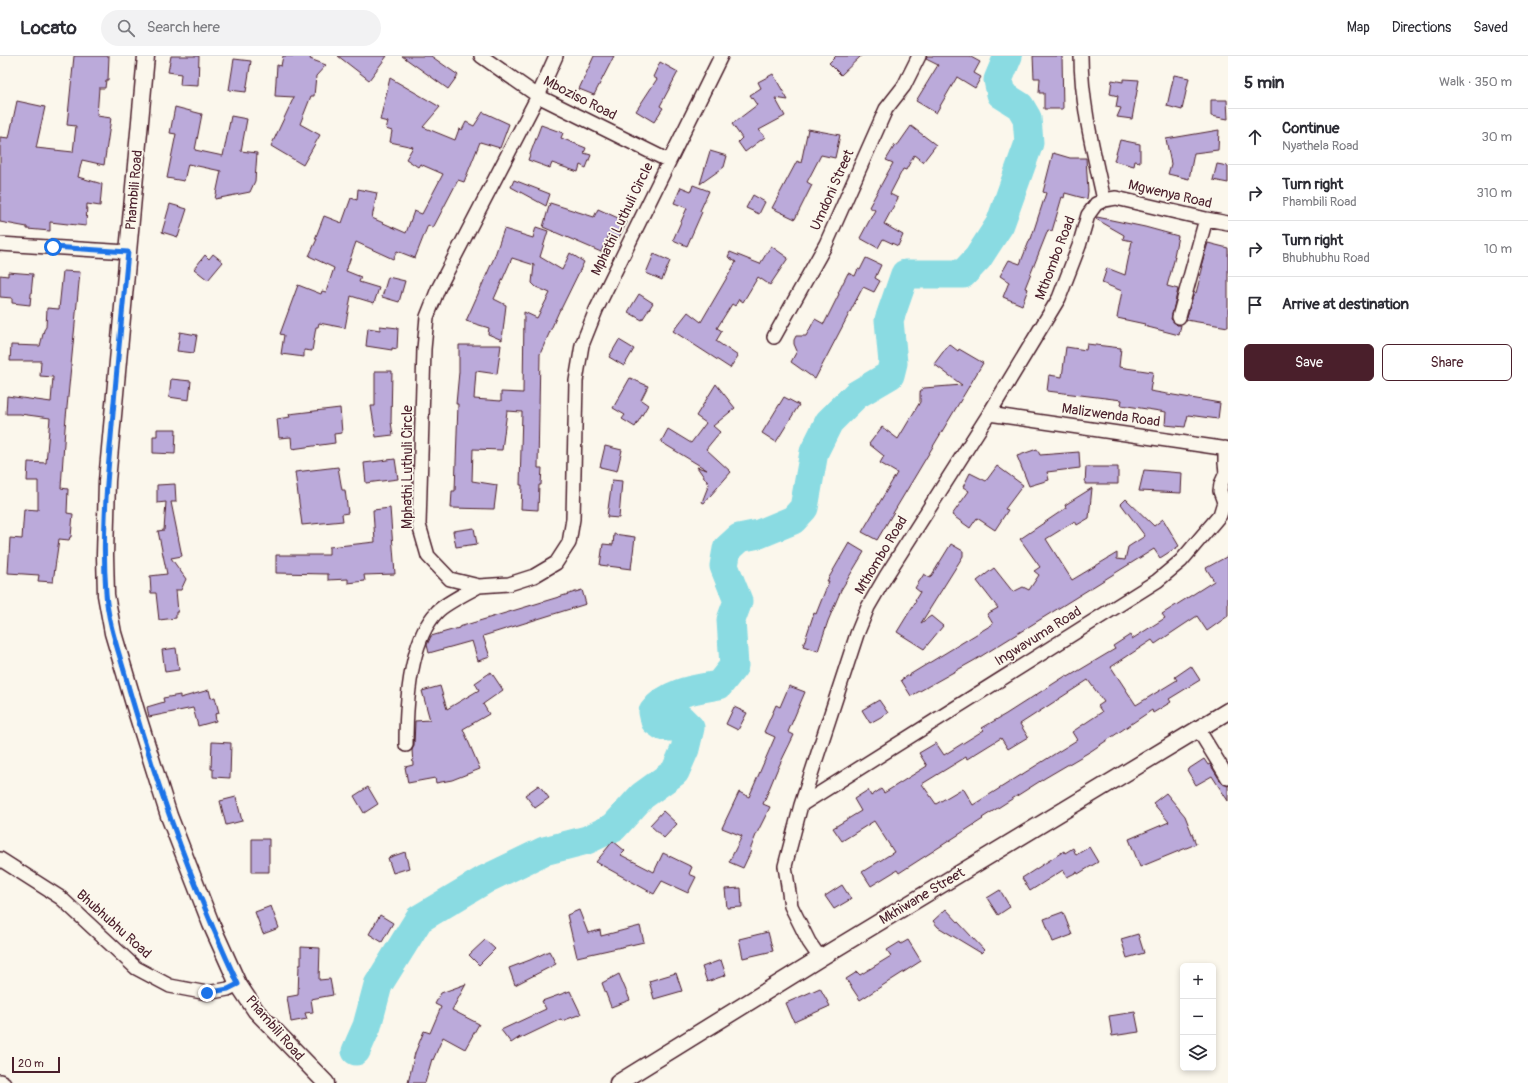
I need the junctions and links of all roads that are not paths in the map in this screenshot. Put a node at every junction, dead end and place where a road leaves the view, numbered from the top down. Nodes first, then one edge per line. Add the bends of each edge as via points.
1 (146, 56) edge
2 (481, 56) edge
3 (556, 56) edge
4 (721, 56) edge
5 (919, 56) edge
6 (1081, 56) edge
7 (538, 96) junction
8 (669, 161) junction
9 (1104, 200) junction
10 (1206, 220) junction
11 (1228, 223) edge
12 (0, 244) edge
13 (128, 252) junction
14 (1179, 317) dead end
15 (774, 337) dead end
16 (989, 414) junction
17 (1227, 448) edge
18 (479, 586) junction
19 (1228, 711) edge
20 (1198, 729) junction
21 (406, 745) dead end
22 (1228, 778) edge
23 (801, 805) junction
24 (0, 859) edge
25 (820, 958) junction
26 (238, 984) junction
27 (0, 1081) edge
28 (4, 1083) edge
29 (326, 1083) edge
30 (618, 1083) edge

1 - 13 street, Phambili Road
2 - 7 street, Mboziso Road
3 - 7 street, Mphathi Luthuli Circle
4 - 8 street, Mphathi Luthuli Circle
5 - 15 street, Umdoni Street via 904,86 886,109 826,244
6 - 9 street via 1092,149
7 - 8 street, Mboziso Road
7 - 18 street, Mphathi Luthuli Circle via 438,289 427,317 419,525 428,556 450,579
8 - 18 street, Mphathi Luthuli Circle via 596,310 582,345 576,381 573,519 569,543 556,564 534,576 509,584
9 - 10 street, Mgwenya Road via 1116,198
9 - 16 street, Mthombo Road via 1096,204 1088,215 1060,298
10 - 11 street, Mgwenya Road
10 - 14 street
12 - 13 street
13 - 26 street, Phambili Road via 107,481 104,555 106,595 113,634 169,816 211,924
16 - 17 street, Malizwenda Road
16 - 23 street, Mthombo Road via 868,607
17 - 23 street, Ingwavuma Road via 1226,473 1220,488 1224,502 1222,509 1181,561 1150,585
18 - 21 street via 437,612 427,625 410,679
19 - 20 street, Mkhiwane Street
20 - 22 street
20 - 25 street, Mkhiwane Street
23 - 25 street, Mthombo Road via 786,873 791,906
24 - 26 street, Bhubhubhu Road via 61,898 136,968 170,986 207,993 228,989
25 - 30 street, Mkhiwane Street
26 - 29 street, Phambili Road via 256,1011
27 - 28 street

